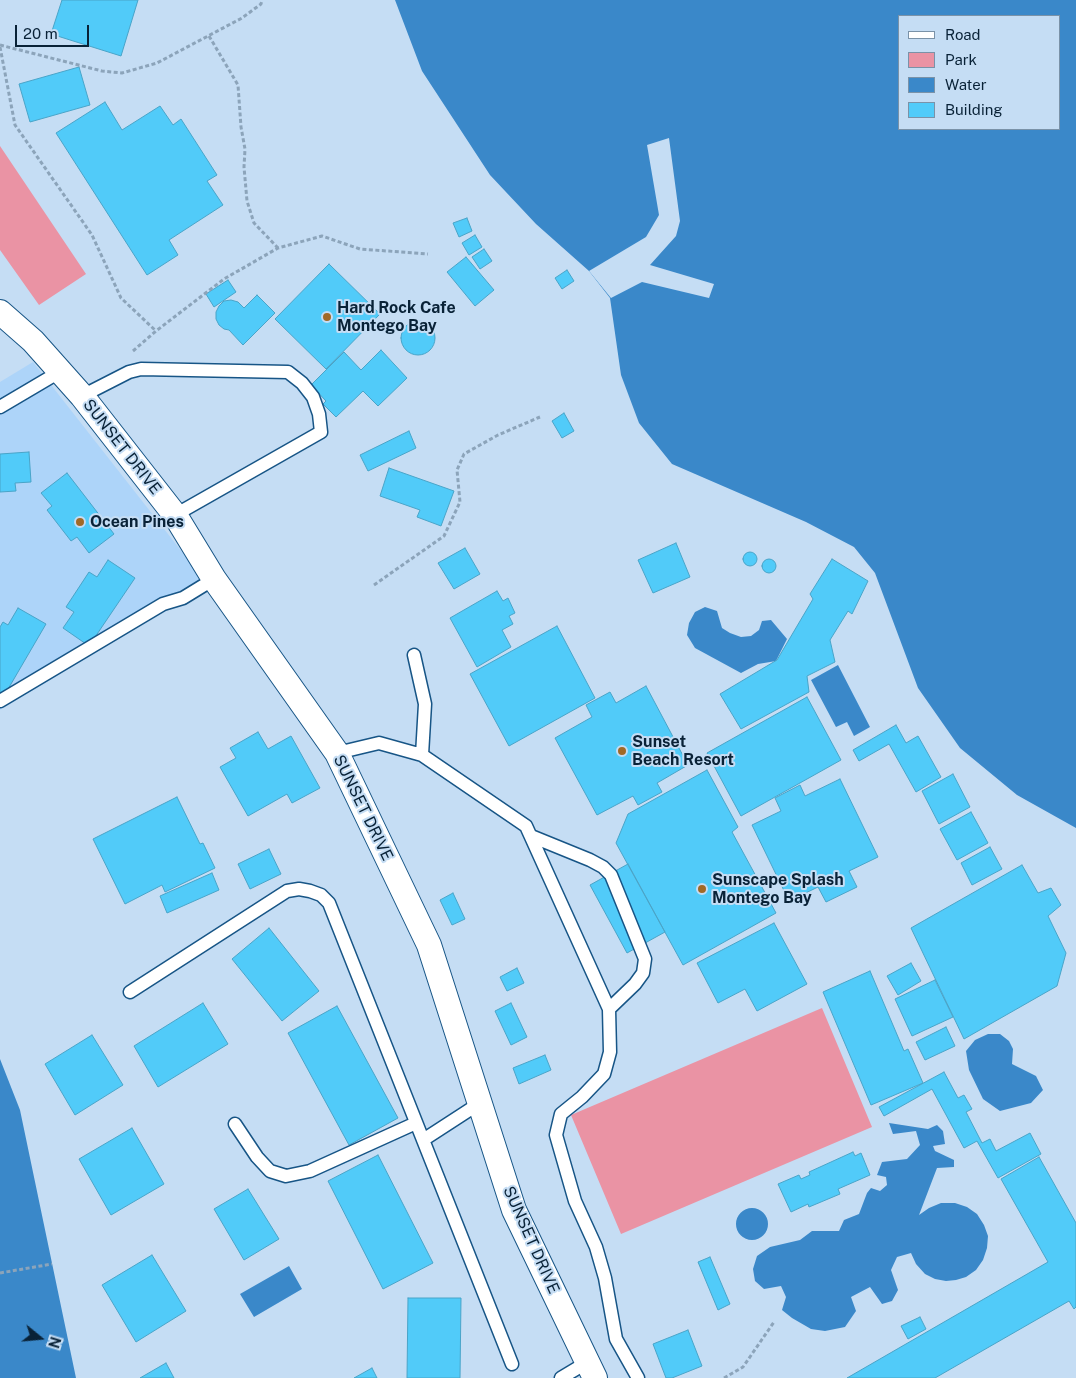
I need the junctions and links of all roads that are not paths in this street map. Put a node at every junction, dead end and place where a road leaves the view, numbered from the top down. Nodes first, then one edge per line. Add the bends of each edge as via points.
1 (0, 312) edge
2 (61, 371) junction
3 (82, 396) junction
4 (0, 407) edge
5 (175, 515) junction
6 (214, 579) junction
7 (414, 655) dead end
8 (0, 700) edge
9 (337, 753) junction
10 (422, 755) junction
11 (531, 836) junction
12 (130, 992) dead end
13 (609, 1009) junction
14 (480, 1103) junction
15 (416, 1123) junction
16 (235, 1124) dead end
17 (423, 1140) junction
18 (512, 1364) dead end
19 (591, 1370) edge
20 (561, 1378) edge
21 (638, 1378) edge

1 - 2 street, SUNSET DRIVE
2 - 3 street, SUNSET DRIVE
2 - 4 lane
3 - 5 street, SUNSET DRIVE
3 - 5 lane via 129,372 141,370 288,372 313,397 321,432
5 - 6 street, SUNSET DRIVE
6 - 8 lane via 183,598 163,604
6 - 9 street, SUNSET DRIVE
7 - 10 lane via 425,704
9 - 10 lane via 379,743
9 - 14 street, SUNSET DRIVE via 429,945
10 - 11 lane via 526,826
11 - 13 lane
11 - 13 lane via 590,860 611,875 645,959 643,973 636,984
12 - 15 lane via 287,891 298,889 315,893 329,903
13 - 21 lane via 610,1052 604,1074 561,1114 556,1135 575,1201 596,1248 605,1278 616,1338
14 - 17 lane
14 - 19 street, SUNSET DRIVE via 514,1210
15 - 16 lane via 310,1171 286,1176 270,1171
15 - 17 lane
17 - 18 lane
19 - 20 lane

